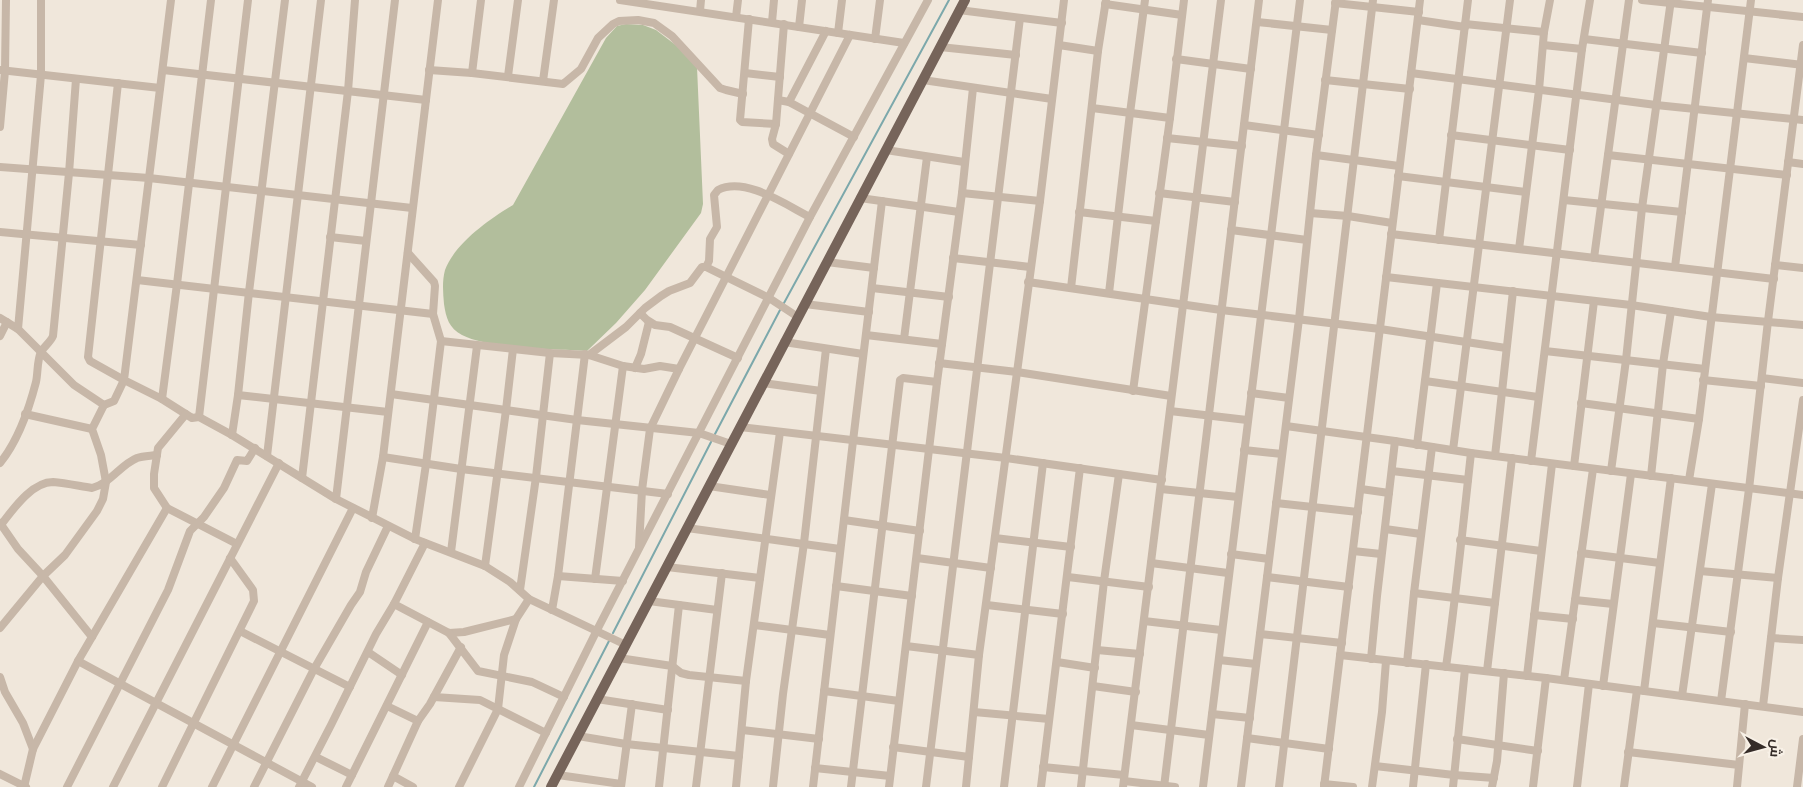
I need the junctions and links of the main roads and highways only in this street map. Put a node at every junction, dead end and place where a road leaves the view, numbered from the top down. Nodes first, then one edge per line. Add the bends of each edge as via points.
1 (964, 0) edge
2 (551, 787) edge

1 - 2 main road

